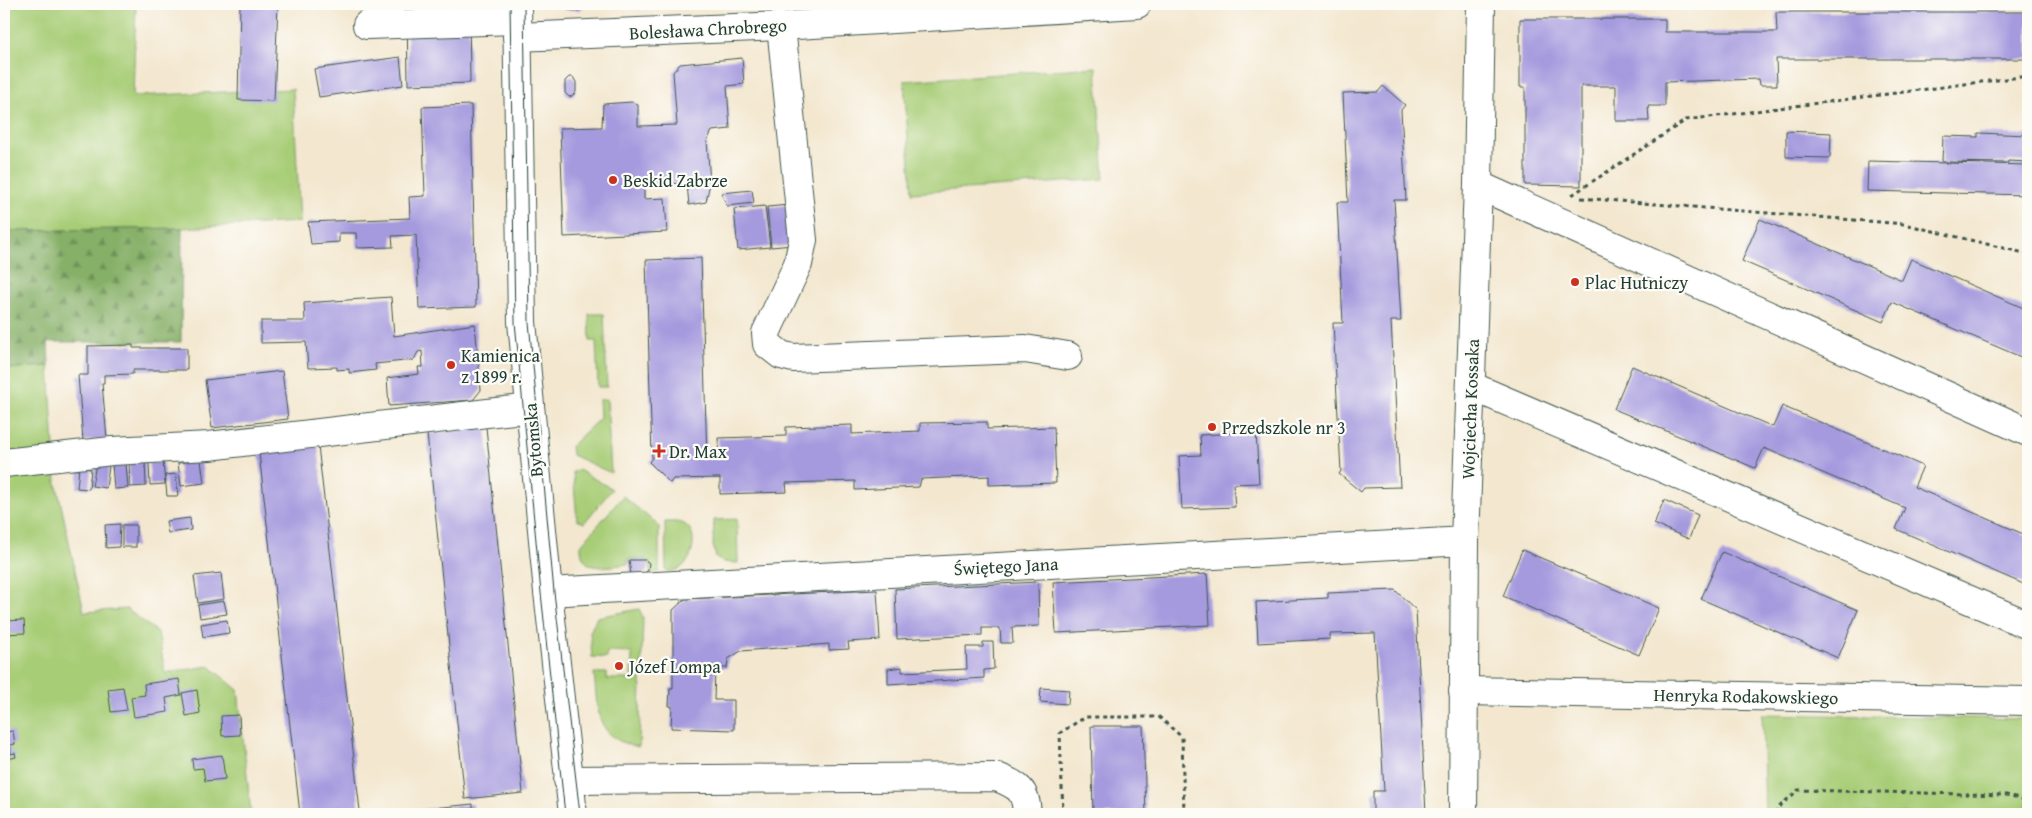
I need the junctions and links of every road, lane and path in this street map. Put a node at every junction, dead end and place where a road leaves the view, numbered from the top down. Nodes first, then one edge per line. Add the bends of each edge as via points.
1 (1137, 4) edge
2 (1481, 4) edge
3 (517, 20) edge
4 (367, 25) dead end
5 (781, 26) junction
6 (2028, 76) edge
7 (1478, 185) junction
8 (2028, 254) edge
9 (1068, 356) dead end
10 (1471, 386) junction
11 (530, 408) junction
12 (2028, 432) edge
13 (4, 463) edge
14 (1465, 541) junction
15 (548, 592) junction
16 (2028, 625) edge
17 (1463, 691) junction
18 (2028, 701) edge
19 (568, 780) junction
20 (2028, 800) edge
21 (572, 814) edge
22 (1027, 814) edge
23 (1063, 814) edge
24 (1184, 814) edge
25 (1463, 814) edge
26 (1776, 814) edge

1 - 5 street, Bolesława Chrobrego
2 - 7 street, Wojciecha Kossaka
3 - 4 street, Bolesława Chrobrego
3 - 5 street, Bolesława Chrobrego
3 - 11 street, Bytomska via 522,322
5 - 9 street via 803,240 798,264 766,333 766,344 781,355 793,358 1025,349
6 - 8 path via 1686,120 1570,197 1904,224
7 - 10 street, Wojciecha Kossaka
7 - 12 street
10 - 14 street, Wojciecha Kossaka
10 - 16 street
11 - 13 street via 209,446 112,451
11 - 15 street, Bytomska
14 - 15 street, Świętego Jana
14 - 17 street, Wojciecha Kossaka
15 - 19 street, Bytomska
17 - 18 street, Henryka Rodakowskiego
17 - 25 street, Wojciecha Kossaka
19 - 21 street, Bytomska
19 - 22 street via 997,777 1022,791
20 - 26 path via 2006,795 1798,790 1778,806
23 - 24 path via 1060,733 1085,717 1159,718 1182,737

